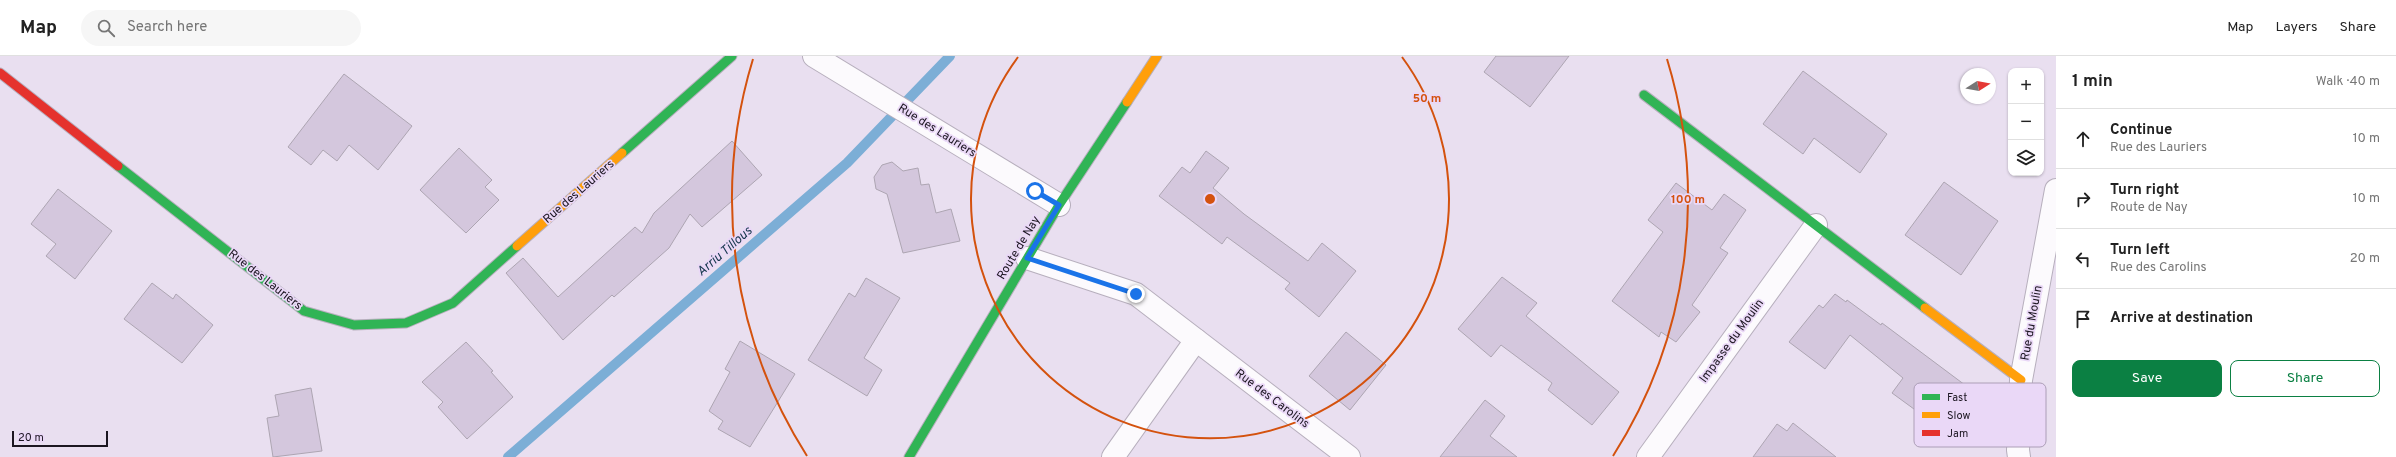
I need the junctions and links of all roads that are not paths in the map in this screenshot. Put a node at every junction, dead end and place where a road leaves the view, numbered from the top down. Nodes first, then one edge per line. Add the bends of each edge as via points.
1 (732, 56) edge
2 (814, 56) edge
3 (1157, 56) edge
4 (0, 73) edge
5 (1644, 95) dead end
6 (2056, 190) edge
7 (1059, 205) junction
8 (1816, 225) junction
9 (1027, 258) junction
10 (1196, 340) junction
11 (2021, 380) junction
12 (2021, 383) edge
13 (2018, 447) edge
14 (909, 457) edge
15 (1113, 457) edge
16 (1348, 457) edge
17 (1648, 457) edge
18 (2019, 457) edge

1 - 4 street, Rue des Lauriers via 453,303 406,322 354,325 304,311
2 - 7 street, Rue des Lauriers
3 - 7 street, Route de Nay
5 - 8 street
6 - 11 street, Rue du Moulin
7 - 9 street, Route de Nay
8 - 11 street
8 - 17 street, Impasse du Moulin
9 - 10 street, Rue des Carolins via 1136,294
9 - 14 street, Route de Nay
10 - 15 street
10 - 16 street, Rue des Carolins
11 - 12 street, Rue du Moulin
13 - 18 street, Rue du Moulin

